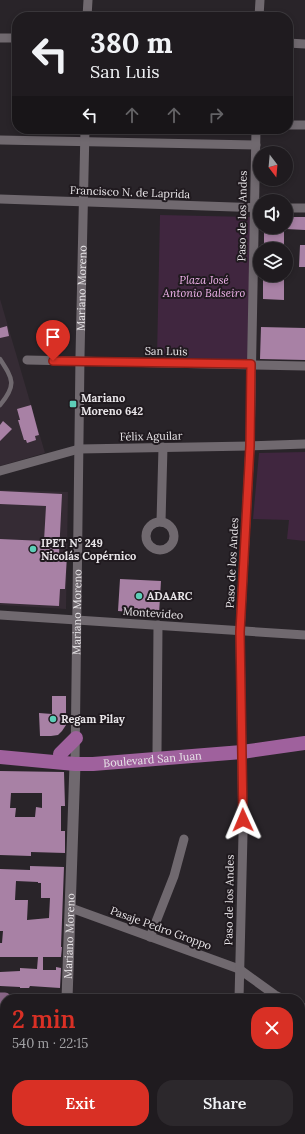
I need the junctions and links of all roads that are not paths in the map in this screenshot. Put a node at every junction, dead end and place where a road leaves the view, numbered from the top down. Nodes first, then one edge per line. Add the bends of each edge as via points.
1 (88, 0) edge
2 (260, 0) edge
3 (87, 12) edge
4 (259, 12) edge
5 (0, 38) edge
6 (12, 38) edge
7 (293, 43) edge
8 (305, 44) edge
9 (293, 125) edge
10 (305, 125) edge
11 (85, 134) edge
12 (256, 134) edge
13 (0, 140) edge
14 (85, 142) junction
15 (256, 146) joint
16 (0, 199) edge
17 (83, 203) junction
18 (253, 208) edge
19 (293, 208) edge
20 (305, 208) edge
21 (256, 234) edge
22 (0, 359) edge
23 (27, 360) dead end
24 (80, 361) junction
25 (251, 364) junction
26 (305, 366) edge
27 (0, 405) edge
28 (305, 444) edge
29 (250, 446) junction
30 (163, 447) junction
31 (79, 449) junction
32 (0, 471) edge
33 (161, 522) dead end
34 (0, 615) edge
35 (76, 620) junction
36 (158, 625) junction
37 (240, 632) junction
38 (305, 635) edge
39 (305, 735) edge
40 (76, 738) junction
41 (305, 743) edge
42 (242, 747) junction
43 (0, 748) edge
44 (157, 751) junction
45 (60, 754) junction
46 (0, 757) edge
47 (75, 760) junction
48 (184, 839) dead end
49 (71, 908) junction
50 (150, 937) junction
51 (240, 970) junction
52 (67, 994) edge
53 (239, 994) edge
54 (274, 994) edge

1 - 3 street
2 - 4 street
5 - 6 street
7 - 8 street
9 - 10 street
11 - 14 street, Mariano Moreno
12 - 15 street, Paso de los Andes
13 - 14 street
14 - 15 street
14 - 17 street, Mariano Moreno
16 - 17 street, Francisco N. de Laprida
17 - 18 street, Francisco N. de Laprida
17 - 24 street, Mariano Moreno
19 - 20 street
21 - 25 street, Paso de los Andes
22 - 27 lane via 12,383 11,390
23 - 24 street, San Luis
24 - 25 street, San Luis
24 - 31 street, Mariano Moreno
25 - 26 street, San Luis
25 - 29 street, Paso de los Andes
28 - 29 street, Félix Aguilar
29 - 30 street, Félix Aguilar
29 - 37 street, Paso de los Andes
30 - 31 street, Félix Aguilar
30 - 33 street
31 - 32 street, Félix Aguilar
31 - 35 street, Mariano Moreno
34 - 35 street, Montevideo
35 - 36 street, Montevideo
35 - 40 street, Mariano Moreno
36 - 37 street, Montevideo
36 - 44 street
37 - 38 street, Montevideo
37 - 42 street, Paso de los Andes
39 - 42 main road, Boulevard San Juan
40 - 45 main road
40 - 47 street, Mariano Moreno
41 - 42 main road, Boulevard San Juan
42 - 44 main road, Boulevard San Juan
42 - 47 main road, Boulevard San Juan via 93,764
42 - 51 street, Paso de los Andes
43 - 45 main road, Boulevard San Juan
44 - 47 main road, Boulevard San Juan via 92,755
45 - 47 main road, Boulevard San Juan
46 - 47 main road, Boulevard San Juan
47 - 49 street, Mariano Moreno
48 - 50 street via 174,876
49 - 50 street, Pasaje Pedro Groppo
49 - 52 street, Mariano Moreno
50 - 51 street, Pasaje Pedro Groppo
51 - 53 street, Paso de los Andes
51 - 54 street, Pasaje Pedro Groppo

